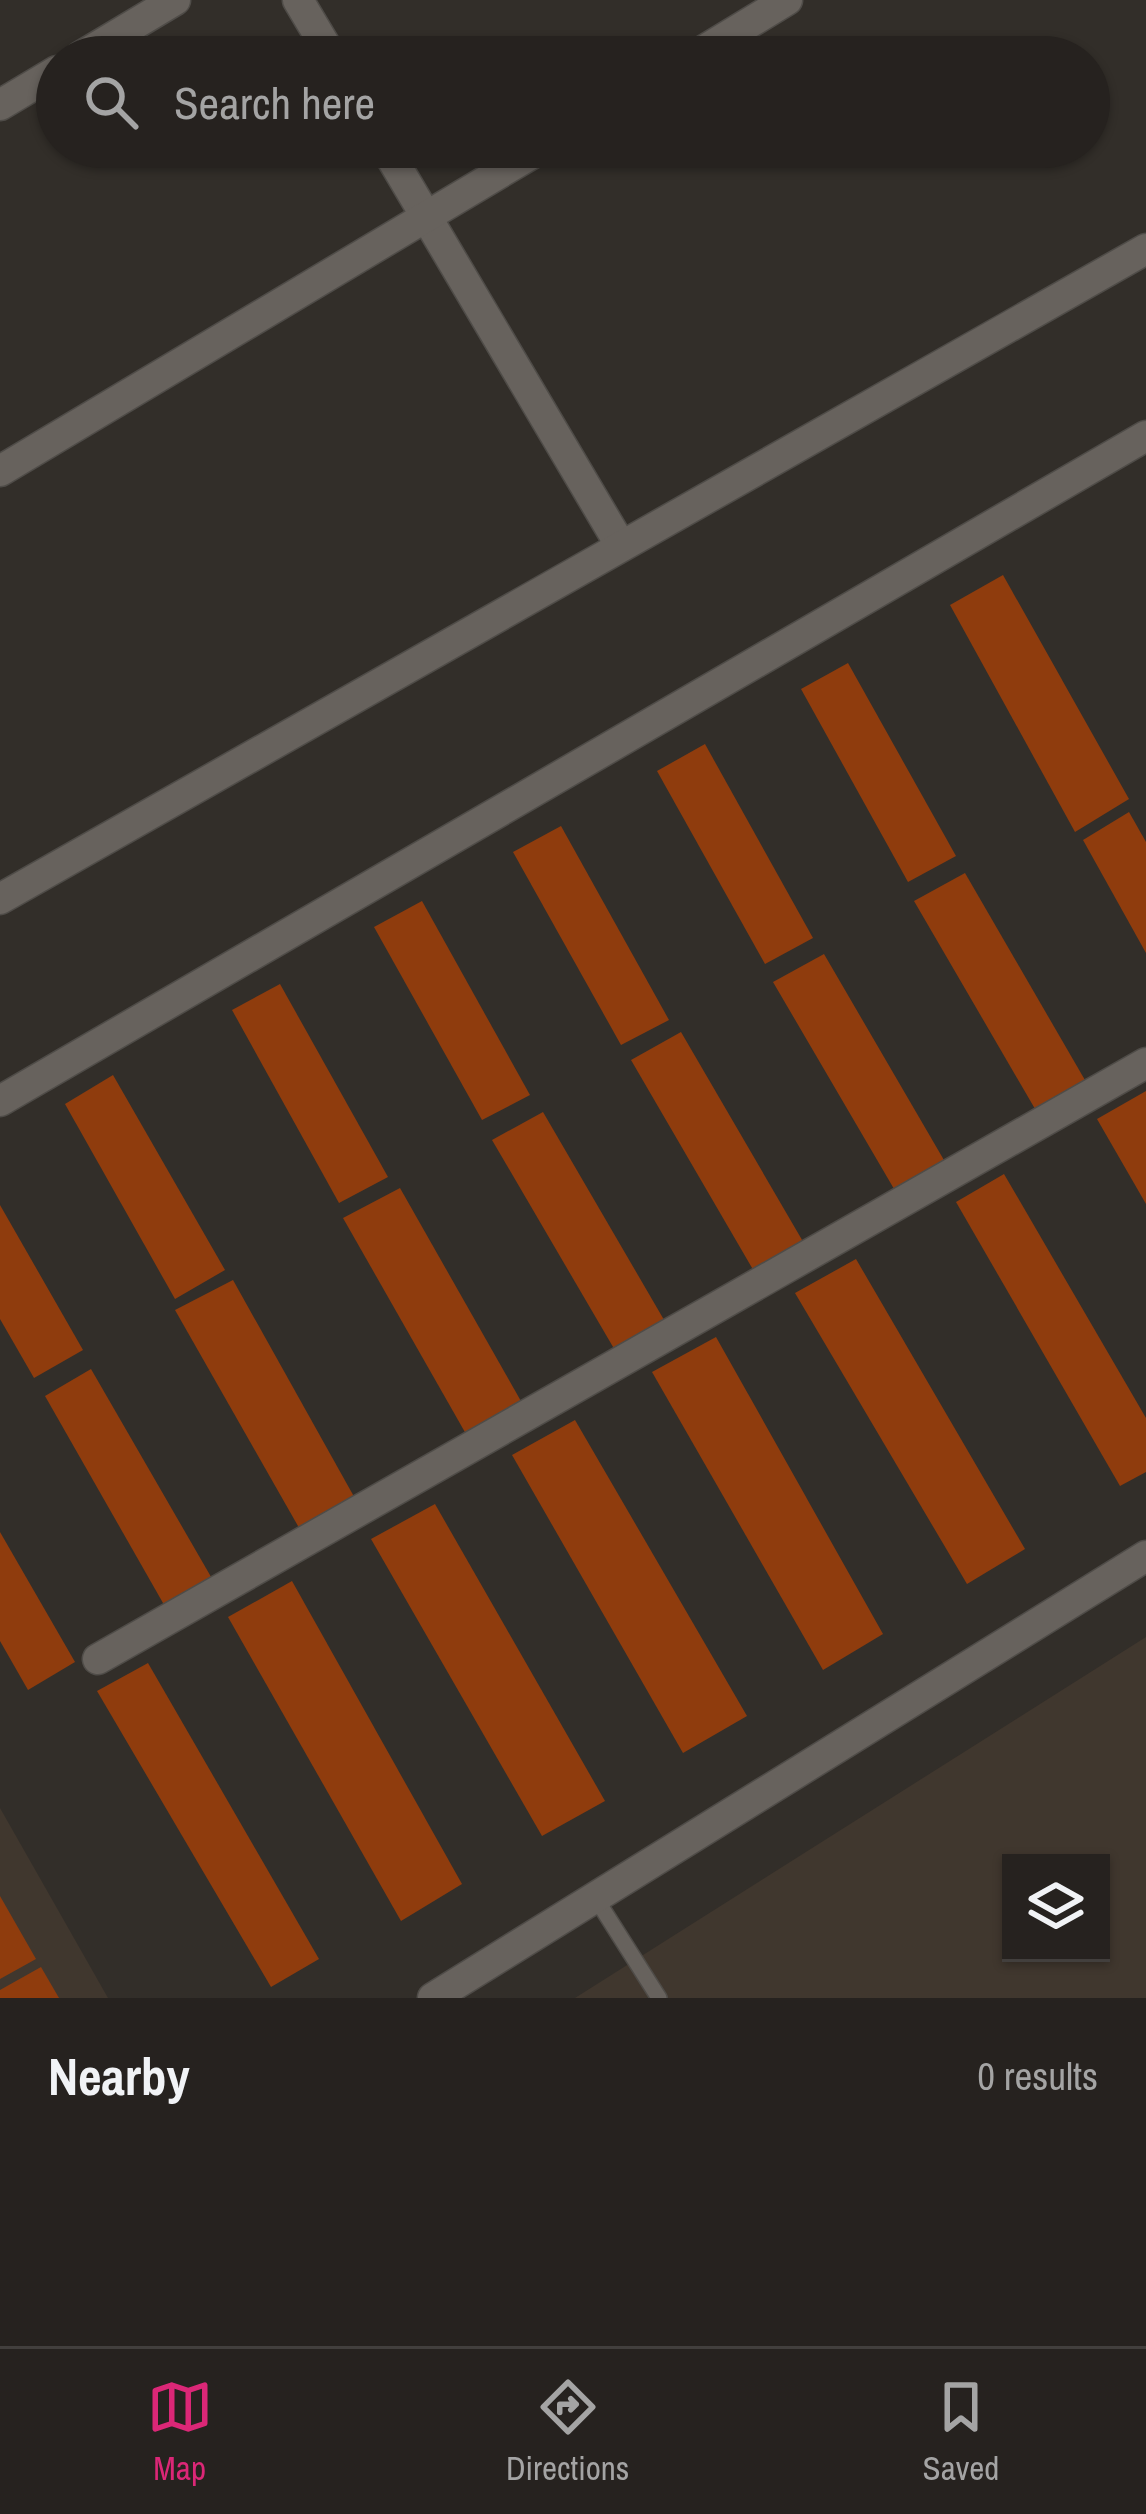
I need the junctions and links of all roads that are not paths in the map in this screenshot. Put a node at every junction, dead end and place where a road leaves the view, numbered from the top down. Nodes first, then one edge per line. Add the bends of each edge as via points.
1 (175, 0) edge
2 (298, 0) edge
3 (788, 0) edge
4 (115, 36) edge
5 (319, 36) edge
6 (728, 36) edge
7 (36, 84) edge
8 (0, 105) edge
9 (398, 168) edge
10 (508, 168) edge
11 (427, 217) junction
12 (1146, 249) edge
13 (1146, 436) edge
14 (0, 471) edge
15 (621, 547) junction
16 (0, 899) edge
17 (1146, 1063) edge
18 (0, 1101) edge
19 (1146, 1556) edge
20 (98, 1659) dead end
21 (595, 1898) junction
22 (433, 1998) edge
23 (659, 1998) edge

1 - 4 street
2 - 5 street
3 - 6 street
7 - 8 street
9 - 11 street
10 - 11 street
11 - 14 street
11 - 15 street
12 - 15 street
13 - 18 street
15 - 16 street
17 - 20 street
19 - 21 street
21 - 22 street
21 - 23 lane

